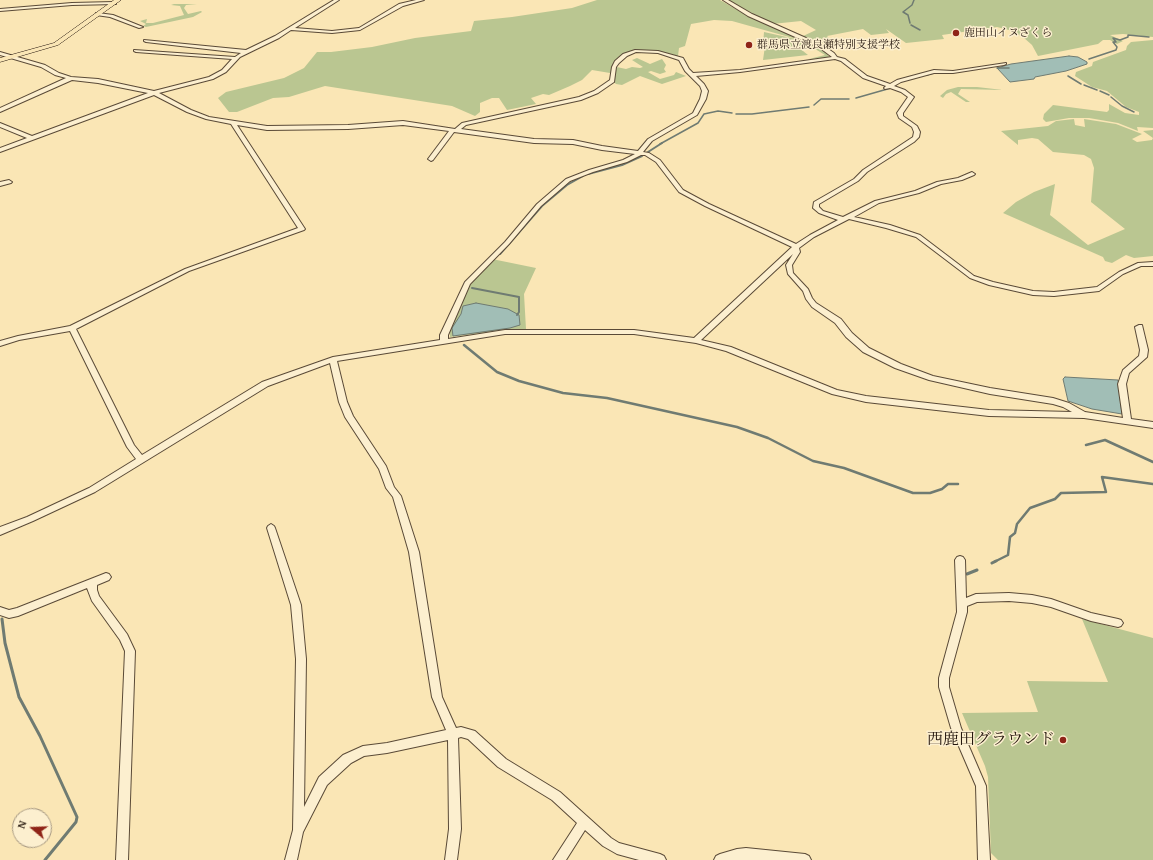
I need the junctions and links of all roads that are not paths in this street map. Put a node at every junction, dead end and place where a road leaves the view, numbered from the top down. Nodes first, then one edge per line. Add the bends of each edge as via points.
1 (337, 0) edge
2 (422, 0) edge
3 (725, 0) edge
4 (68, 2) edge
5 (116, 2) edge
6 (0, 10) edge
7 (98, 14) junction
8 (141, 27) dead end
9 (290, 29) junction
10 (179, 46) junction
11 (248, 52) junction
12 (0, 53) edge
13 (173, 53) junction
14 (13, 57) junction
15 (235, 58) junction
16 (835, 58) junction
17 (0, 60) edge
18 (1004, 64) dead end
19 (691, 75) junction
20 (71, 78) junction
21 (887, 88) junction
22 (154, 93) junction
23 (0, 110) edge
24 (234, 122) junction
25 (0, 125) edge
26 (454, 130) junction
27 (32, 138) junction
28 (0, 150) edge
29 (641, 152) junction
30 (431, 159) dead end
31 (972, 174) dead end
32 (9, 182) dead end
33 (0, 184) edge
34 (844, 218) junction
35 (796, 247) junction
36 (1153, 264) edge
37 (72, 328) junction
38 (1139, 328) dead end
39 (696, 341) junction
40 (444, 342) junction
41 (0, 344) edge
42 (333, 359) junction
43 (1084, 415) junction
44 (1127, 420) junction
45 (1153, 425) edge
46 (141, 459) junction
47 (271, 528) dead end
48 (0, 531) edge
49 (960, 560) dead end
50 (106, 577) dead end
51 (92, 582) junction
52 (962, 604) junction
53 (0, 611) edge
54 (1118, 623) dead end
55 (453, 734) junction
56 (584, 822) junction
57 (298, 831) junction
58 (122, 860) edge
59 (291, 860) edge
60 (451, 860) edge
61 (559, 860) edge
62 (660, 860) edge
63 (720, 860) edge
64 (805, 860) edge
65 (984, 860) edge

1 - 9 street
2 - 9 street via 401,5 357,30 332,32
3 - 16 street via 750,15 822,47
4 - 5 street
4 - 6 street
5 - 7 main road
7 - 8 street via 112,16
7 - 14 main road via 56,44
9 - 11 street
10 - 11 street
10 - 13 street
10 - 13 street via 147,40 135,52
11 - 15 street
12 - 14 street
13 - 15 street
14 - 17 main road
14 - 20 street
15 - 22 street via 224,71 211,78
16 - 19 street
16 - 21 street via 843,60 865,77
18 - 21 street via 953,72 934,71 899,81
19 - 26 street via 681,59 655,51 633,52 617,62 612,81 596,92 581,98 476,121
19 - 29 street via 702,85 705,91 704,99 688,119 650,140
20 - 22 street
20 - 23 street
21 - 34 street via 911,97 900,113 915,127 916,135 856,180 816,202 816,208 821,212
22 - 24 street via 204,117
22 - 27 street
24 - 26 street via 278,129 403,124
24 - 37 street via 302,229 188,270
25 - 27 street
26 - 29 street
26 - 30 street
27 - 28 street
29 - 35 street via 658,161 681,191
29 - 40 street via 625,161 568,180 539,205 507,243 467,283 444,335
31 - 34 street via 877,202
32 - 33 street
34 - 35 street
34 - 36 street via 888,226 918,236 972,277 1033,293 1054,294 1099,289 1121,273 1140,264
35 - 39 street
35 - 43 street via 797,252 789,265 790,273 806,290 814,305 838,321 866,350 898,366 932,378 1053,401
37 - 41 street
37 - 46 street via 132,447
38 - 44 street via 1144,350 1143,358 1126,372 1122,384
39 - 40 street via 618,331 511,332
39 - 43 street via 728,349 835,392 866,399 989,413
40 - 42 street
42 - 46 street via 265,384
42 - 55 street via 349,417 383,468 390,488 397,496 415,558 437,697
43 - 44 street
44 - 45 street
46 - 48 street via 92,490
47 - 57 street via 296,605 301,659
49 - 52 street
50 - 51 street
51 - 53 street via 18,612 10,614
51 - 58 street via 95,598 124,637 130,651
52 - 54 street via 976,598 1032,599
52 - 65 street via 944,687 956,728 981,786
55 - 56 street via 461,732 471,735 502,763 556,796
55 - 57 street via 363,751 347,759 323,781
55 - 60 street via 455,829
56 - 61 street
56 - 62 street via 617,848
57 - 59 street
63 - 64 street via 746,854

